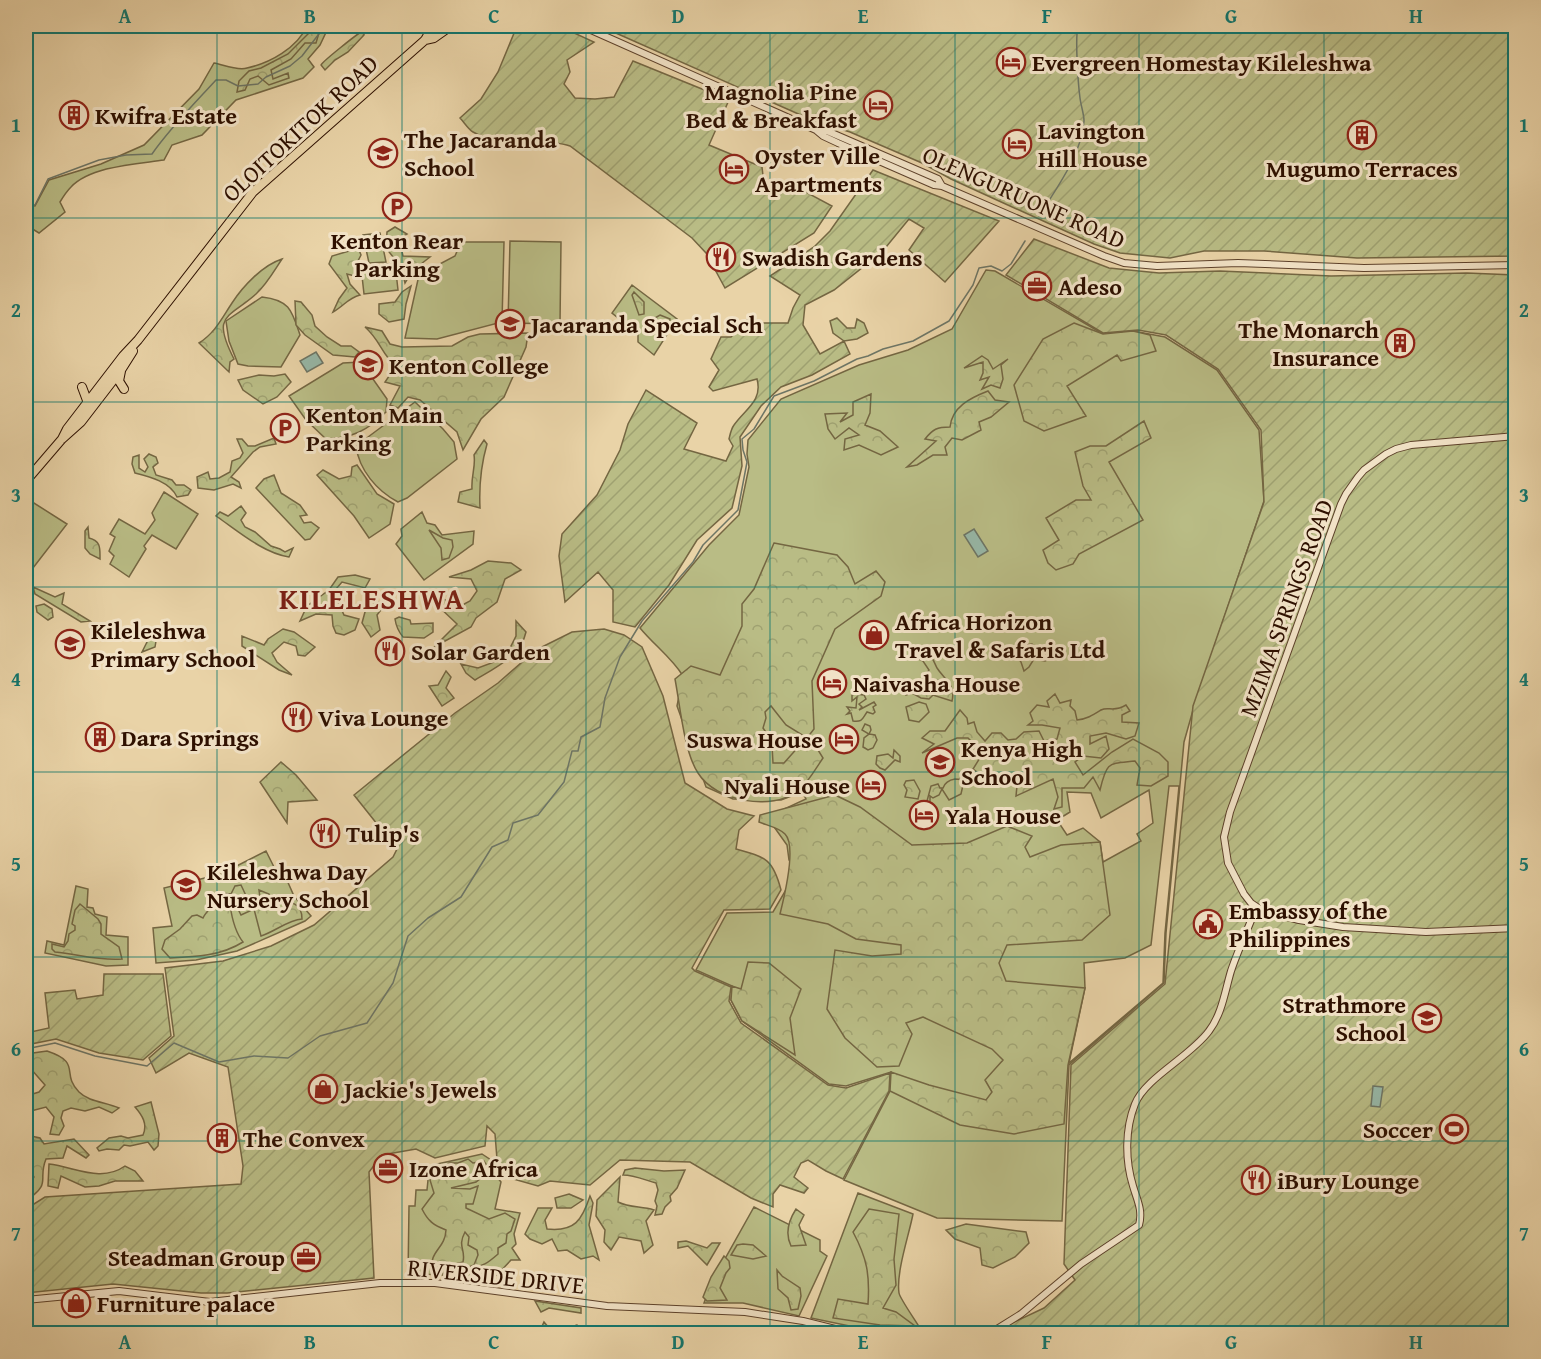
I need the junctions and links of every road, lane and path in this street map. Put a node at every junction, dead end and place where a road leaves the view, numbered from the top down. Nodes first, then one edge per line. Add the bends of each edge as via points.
1 (438, 26) edge
2 (451, 26) edge
3 (582, 26) edge
4 (425, 40) junction
5 (1515, 265) edge
6 (138, 340) junction
7 (121, 370) junction
8 (82, 387) dead end
9 (124, 389) dead end
10 (88, 403) junction
11 (1515, 436) edge
12 (62, 439) junction
13 (26, 481) edge
14 (1256, 908) junction
15 (1515, 928) edge
16 (26, 1300) edge
17 (855, 1334) edge
18 (989, 1334) edge

1 - 4 main road
2 - 4 main road
3 - 5 street, OLENGURUONE ROAD via 816,130 826,130 897,160 938,180 942,186 1124,263 1364,268
4 - 6 main road, OLOITOKITOK ROAD via 254,192
6 - 7 main road, OLOITOKITOK ROAD
6 - 10 main road, OLOITOKITOK ROAD
7 - 9 main road via 119,381
7 - 12 main road, OLOITOKITOK ROAD via 81,422
8 - 10 main road
10 - 12 main road, OLOITOKITOK ROAD
11 - 14 street, MZIMA SPRINGS ROAD via 1396,449 1364,470 1346,494 1226,825 1228,863
12 - 13 main road, OLOITOKITOK ROAD
14 - 15 street via 1343,927 1426,932
14 - 18 street via 1210,1030 1143,1091 1135,1104 1127,1143 1140,1225
16 - 17 street, RIVERSIDE DRIVE via 119,1291 210,1302 380,1283 435,1283 607,1306 745,1312

